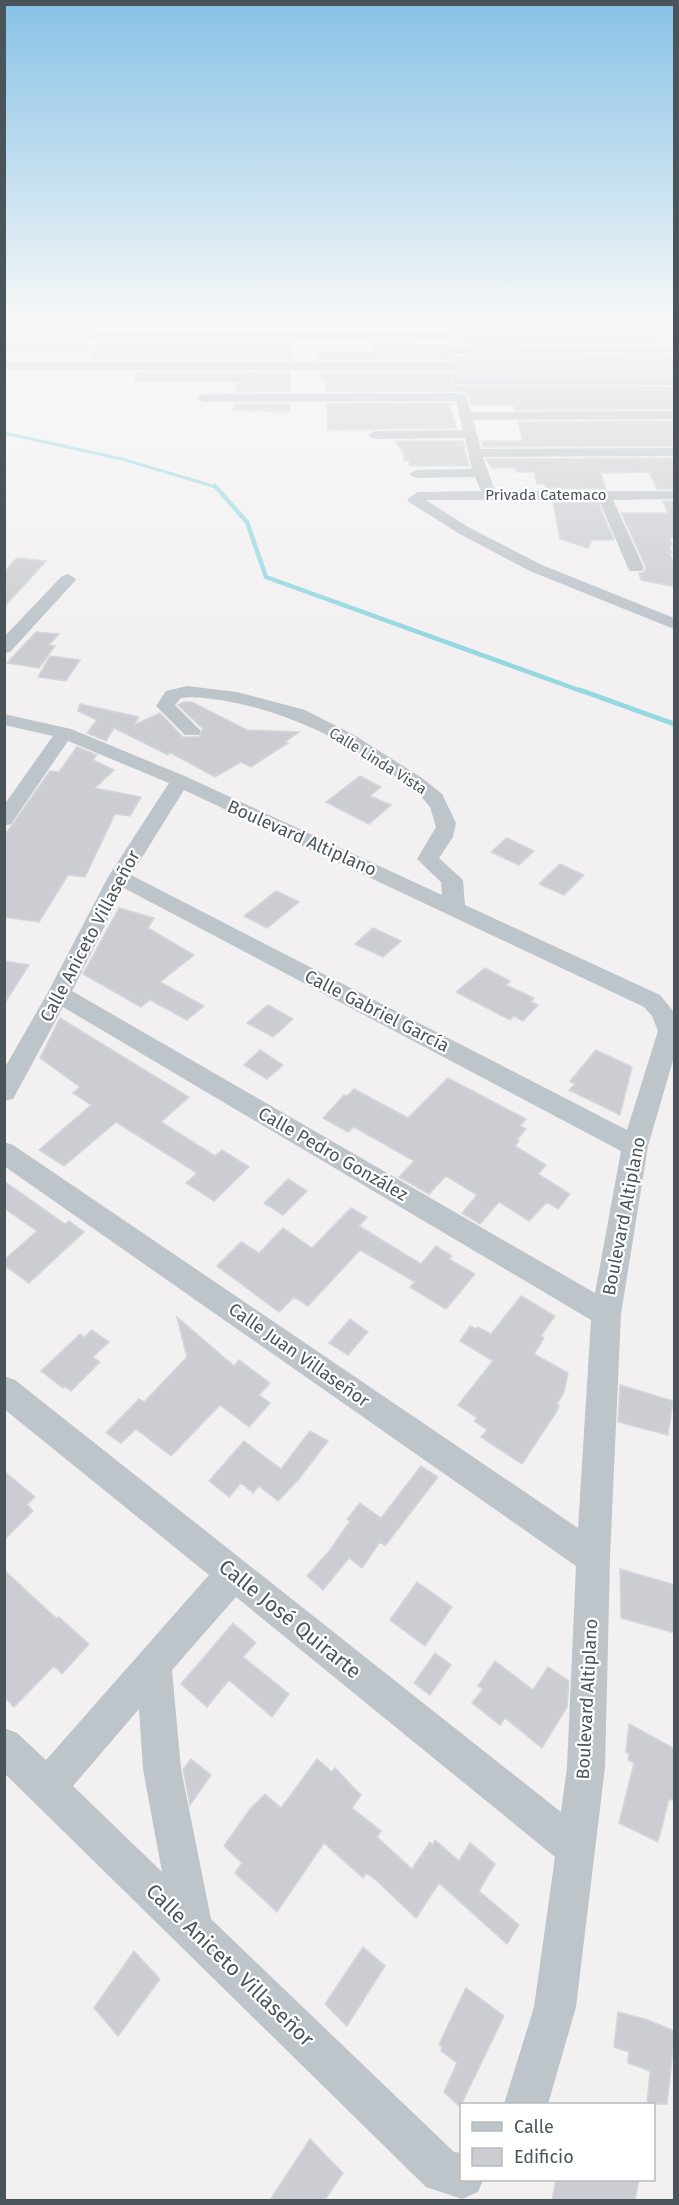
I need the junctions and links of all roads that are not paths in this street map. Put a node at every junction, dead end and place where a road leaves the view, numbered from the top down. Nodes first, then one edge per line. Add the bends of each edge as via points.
1 (470, 427) edge
2 (661, 427) edge
3 (472, 434) junction
4 (375, 435) dead end
5 (671, 443) edge
6 (476, 453) junction
7 (480, 473) junction
8 (416, 474) dead end
9 (489, 494) junction
10 (604, 495) junction
11 (675, 495) edge
12 (636, 568) dead end
13 (68, 579) dead end
14 (675, 624) edge
15 (4, 648) edge
16 (4, 719) edge
17 (192, 731) dead end
18 (64, 733) junction
19 (180, 781) junction
20 (4, 820) edge
21 (119, 877) junction
22 (454, 907) junction
23 (59, 994) junction
24 (4, 1092) edge
25 (635, 1146) junction
26 (4, 1152) edge
27 (606, 1314) junction
28 (4, 1390) edge
29 (593, 1558) junction
30 (234, 1573) junction
31 (154, 1664) junction
32 (4, 1746) edge
33 (47, 1787) junction
34 (575, 1848) junction
35 (193, 1929) junction
36 (526, 2103) edge
37 (460, 2176) edge

1 - 3 street
2 - 5 street
3 - 4 street
3 - 6 street
5 - 6 street
6 - 7 street
7 - 8 street
7 - 9 street
9 - 10 street, Privada Catemaco
9 - 14 street, Privada Catemaco via 414,499 536,568
10 - 11 street, Privada Catemaco
10 - 12 street
13 - 15 street
16 - 18 street, Boulevard Altiplano
17 - 22 street, Calle Linda Vista via 165,706 169,697 191,692 269,704 298,713 418,784 436,799 446,821 447,829 428,859 452,880
18 - 19 street, Boulevard Altiplano
18 - 20 street
19 - 21 street, Calle Aniceto Villaseñor
19 - 22 street, Boulevard Altiplano
21 - 23 street, Calle Aniceto Villaseñor
21 - 25 street, Calle Gabriel García
22 - 25 street, Boulevard Altiplano via 651,1001 663,1013 670,1031
23 - 24 street, Calle Aniceto Villaseñor
23 - 27 street, Calle Pedro González
25 - 27 street, Boulevard Altiplano
26 - 29 street, Calle Juan Villaseñor
27 - 29 street, Boulevard Altiplano
28 - 30 street, Calle José Quirarte
29 - 34 street, Boulevard Altiplano via 586,1767
30 - 31 street
30 - 34 street, Calle José Quirarte
31 - 33 street
31 - 35 street via 162,1769
32 - 33 street, Calle Aniceto Villaseñor
33 - 35 street, Calle Aniceto Villaseñor
34 - 36 street, Boulevard Altiplano via 555,2007
35 - 37 street, Calle Aniceto Villaseñor via 442,2171

